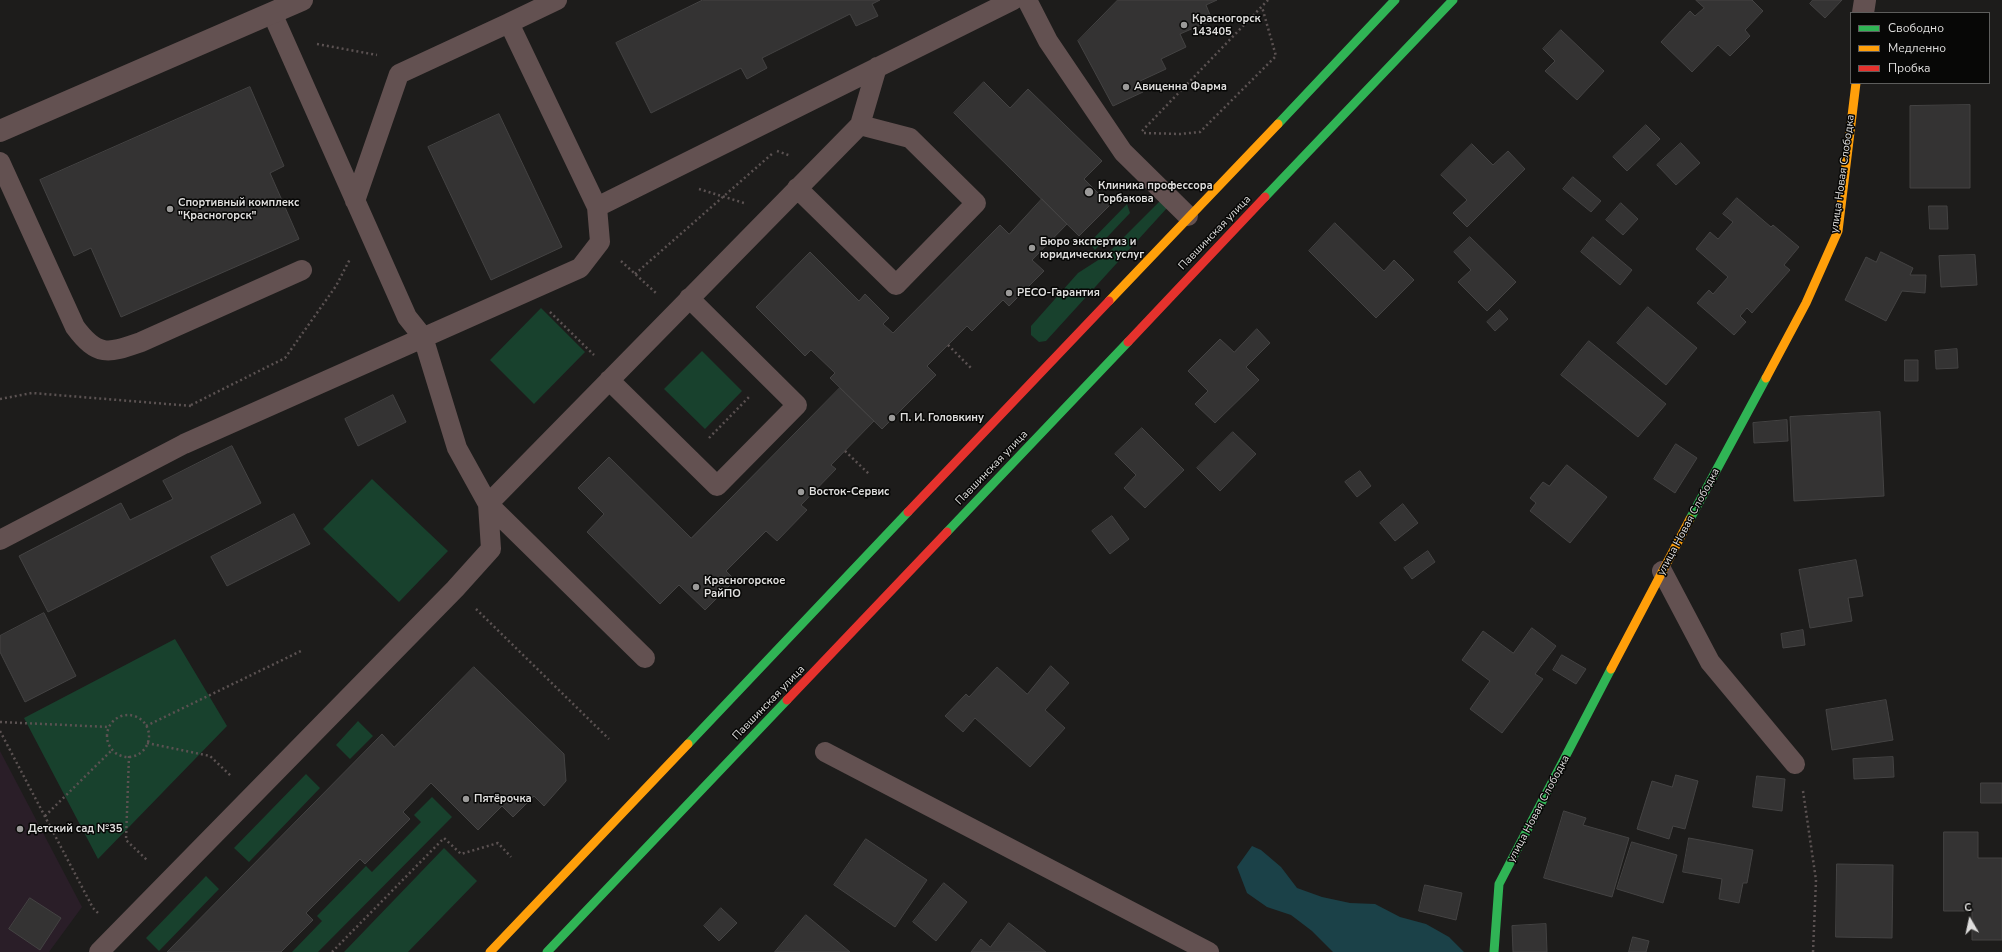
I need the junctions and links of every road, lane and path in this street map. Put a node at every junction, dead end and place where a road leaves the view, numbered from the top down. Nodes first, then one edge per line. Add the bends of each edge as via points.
1 (302, 0) edge
2 (558, 0) edge
3 (1013, 0) edge
4 (1027, 0) edge
5 (1268, 0) edge
6 (1395, 0) edge
7 (1453, 0) edge
8 (1865, 0) edge
9 (1262, 7) junction
10 (1864, 12) edge
11 (272, 13) junction
12 (509, 23) junction
13 (283, 38) junction
14 (877, 67) junction
15 (399, 74) junction
16 (1856, 84) edge
17 (770, 120) junction
18 (860, 125) junction
19 (0, 131) edge
20 (0, 162) edge
21 (658, 177) junction
22 (797, 188) junction
23 (723, 197) junction
24 (355, 201) junction
25 (597, 207) junction
26 (774, 213) junction
27 (1188, 216) junction
28 (366, 226) junction
29 (600, 242) junction
30 (302, 270) dead end
31 (635, 274) junction
32 (537, 287) junction
33 (683, 305) junction
34 (423, 337) junction
35 (948, 345) dead end
36 (972, 369) dead end
37 (611, 377) junction
38 (769, 377) junction
39 (0, 399) edge
40 (191, 405) junction
41 (208, 434) junction
42 (845, 451) dead end
43 (689, 458) junction
44 (869, 474) dead end
45 (488, 504) junction
46 (0, 540) edge
47 (1662, 571) junction
48 (455, 589) junction
49 (304, 650) dead end
50 (645, 658) dead end
51 (0, 722) edge
52 (146, 726) junction
53 (109, 727) junction
54 (0, 731) edge
55 (609, 739) dead end
56 (147, 743) junction
57 (112, 750) junction
58 (825, 752) dead end
59 (129, 756) junction
60 (1795, 764) joint
61 (252, 796) junction
62 (45, 816) junction
63 (511, 858) dead end
64 (169, 881) junction
65 (118, 932) junction
66 (99, 952) edge
67 (332, 952) edge
68 (490, 952) edge
69 (547, 952) edge
70 (1209, 952) edge
71 (1494, 952) edge
72 (1813, 952) edge

1 - 11 street
2 - 12 lane
3 - 14 lane
4 - 27 lane via 1048,41 1123,152
5 - 9 path
6 - 27 main road
7 - 69 main road, Павшинская улица
8 - 10 street
9 - 9 path via 1276,56 1200,132 1140,133
11 - 13 lane
11 - 19 street
12 - 15 lane
12 - 25 lane
13 - 15 path via 392,58
13 - 24 lane
14 - 17 lane
14 - 18 lane
15 - 24 lane
16 - 47 main road, улица Новая Слободка via 1838,231 1806,303
17 - 21 lane
17 - 23 path via 776,150
18 - 22 lane
18 - 22 lane via 910,138 976,203 896,286
20 - 30 lane via 75,327 86,342 99,349 114,352 141,342
21 - 23 path
21 - 25 lane
22 - 26 lane
23 - 26 path
23 - 31 path
24 - 28 lane
25 - 29 lane
26 - 33 lane
27 - 68 main road
28 - 34 lane via 407,317
28 - 40 path via 336,286 285,358
29 - 31 path
29 - 32 lane via 580,268
31 - 33 path
32 - 34 lane
32 - 37 path via 546,309
33 - 37 lane
33 - 38 lane
34 - 41 lane
34 - 45 lane via 457,448
35 - 36 path
37 - 43 lane
37 - 45 lane
38 - 43 path
38 - 43 lane via 798,405 723,481 717,486
39 - 40 path via 32,392
40 - 41 path
41 - 46 lane
42 - 44 path
45 - 48 lane via 492,549
45 - 50 lane
47 - 60 lane via 1710,662
47 - 71 main road, улица Новая Слободка via 1500,884
48 - 55 path
48 - 61 lane
49 - 52 path
51 - 53 path
52 - 53 path via 144,721 136,716 127,715 118,717
52 - 56 path
53 - 57 path via 108,741
54 - 62 path
56 - 59 path via 138,754
56 - 61 path via 210,756
57 - 59 path via 120,755
57 - 62 path
58 - 70 lane
59 - 64 path via 126,840
60 - 72 path via 1804,793 1816,880
61 - 64 lane
62 - 65 path via 93,908
63 - 67 path via 498,843 461,854 444,838
64 - 65 lane
65 - 66 lane

